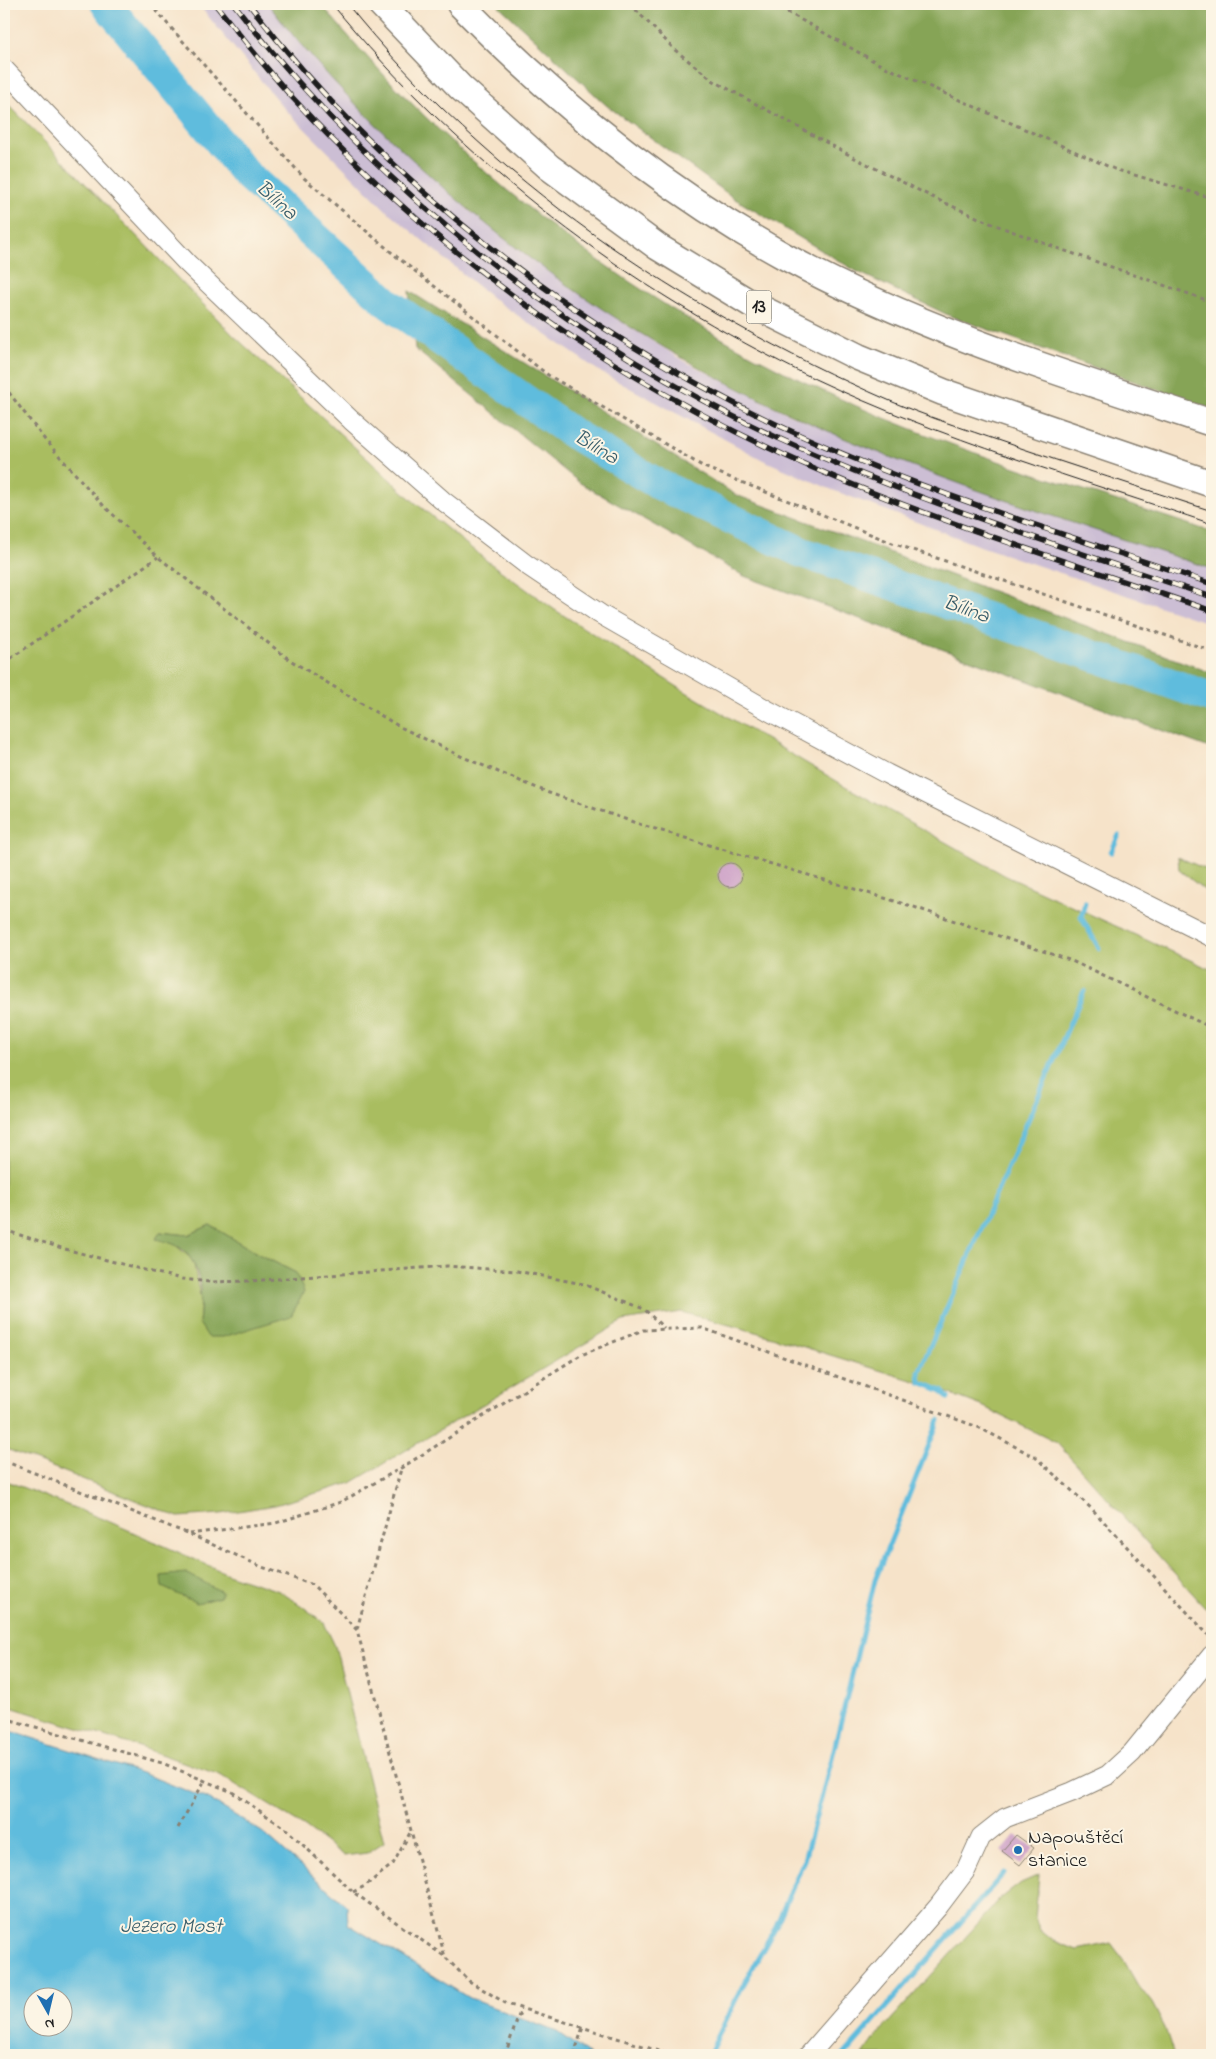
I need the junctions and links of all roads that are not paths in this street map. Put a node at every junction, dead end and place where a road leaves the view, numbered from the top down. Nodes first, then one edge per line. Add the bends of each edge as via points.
1 (381, 4) edge
2 (460, 4) edge
3 (4, 69) edge
4 (1212, 423) edge
5 (1212, 484) edge
6 (1212, 937) edge
7 (1212, 1655) edge
8 (809, 2055) edge

1 - 5 highway, 13 via 460,88 549,167 658,247 750,303 858,357 943,392
2 - 4 highway via 503,48 585,121 685,196 784,256 891,308 974,342
3 - 6 street via 188,263 274,347 442,500 527,565 600,614 769,711
7 - 8 street via 1132,1753 1108,1775 1005,1818 980,1837 966,1870 938,1907

